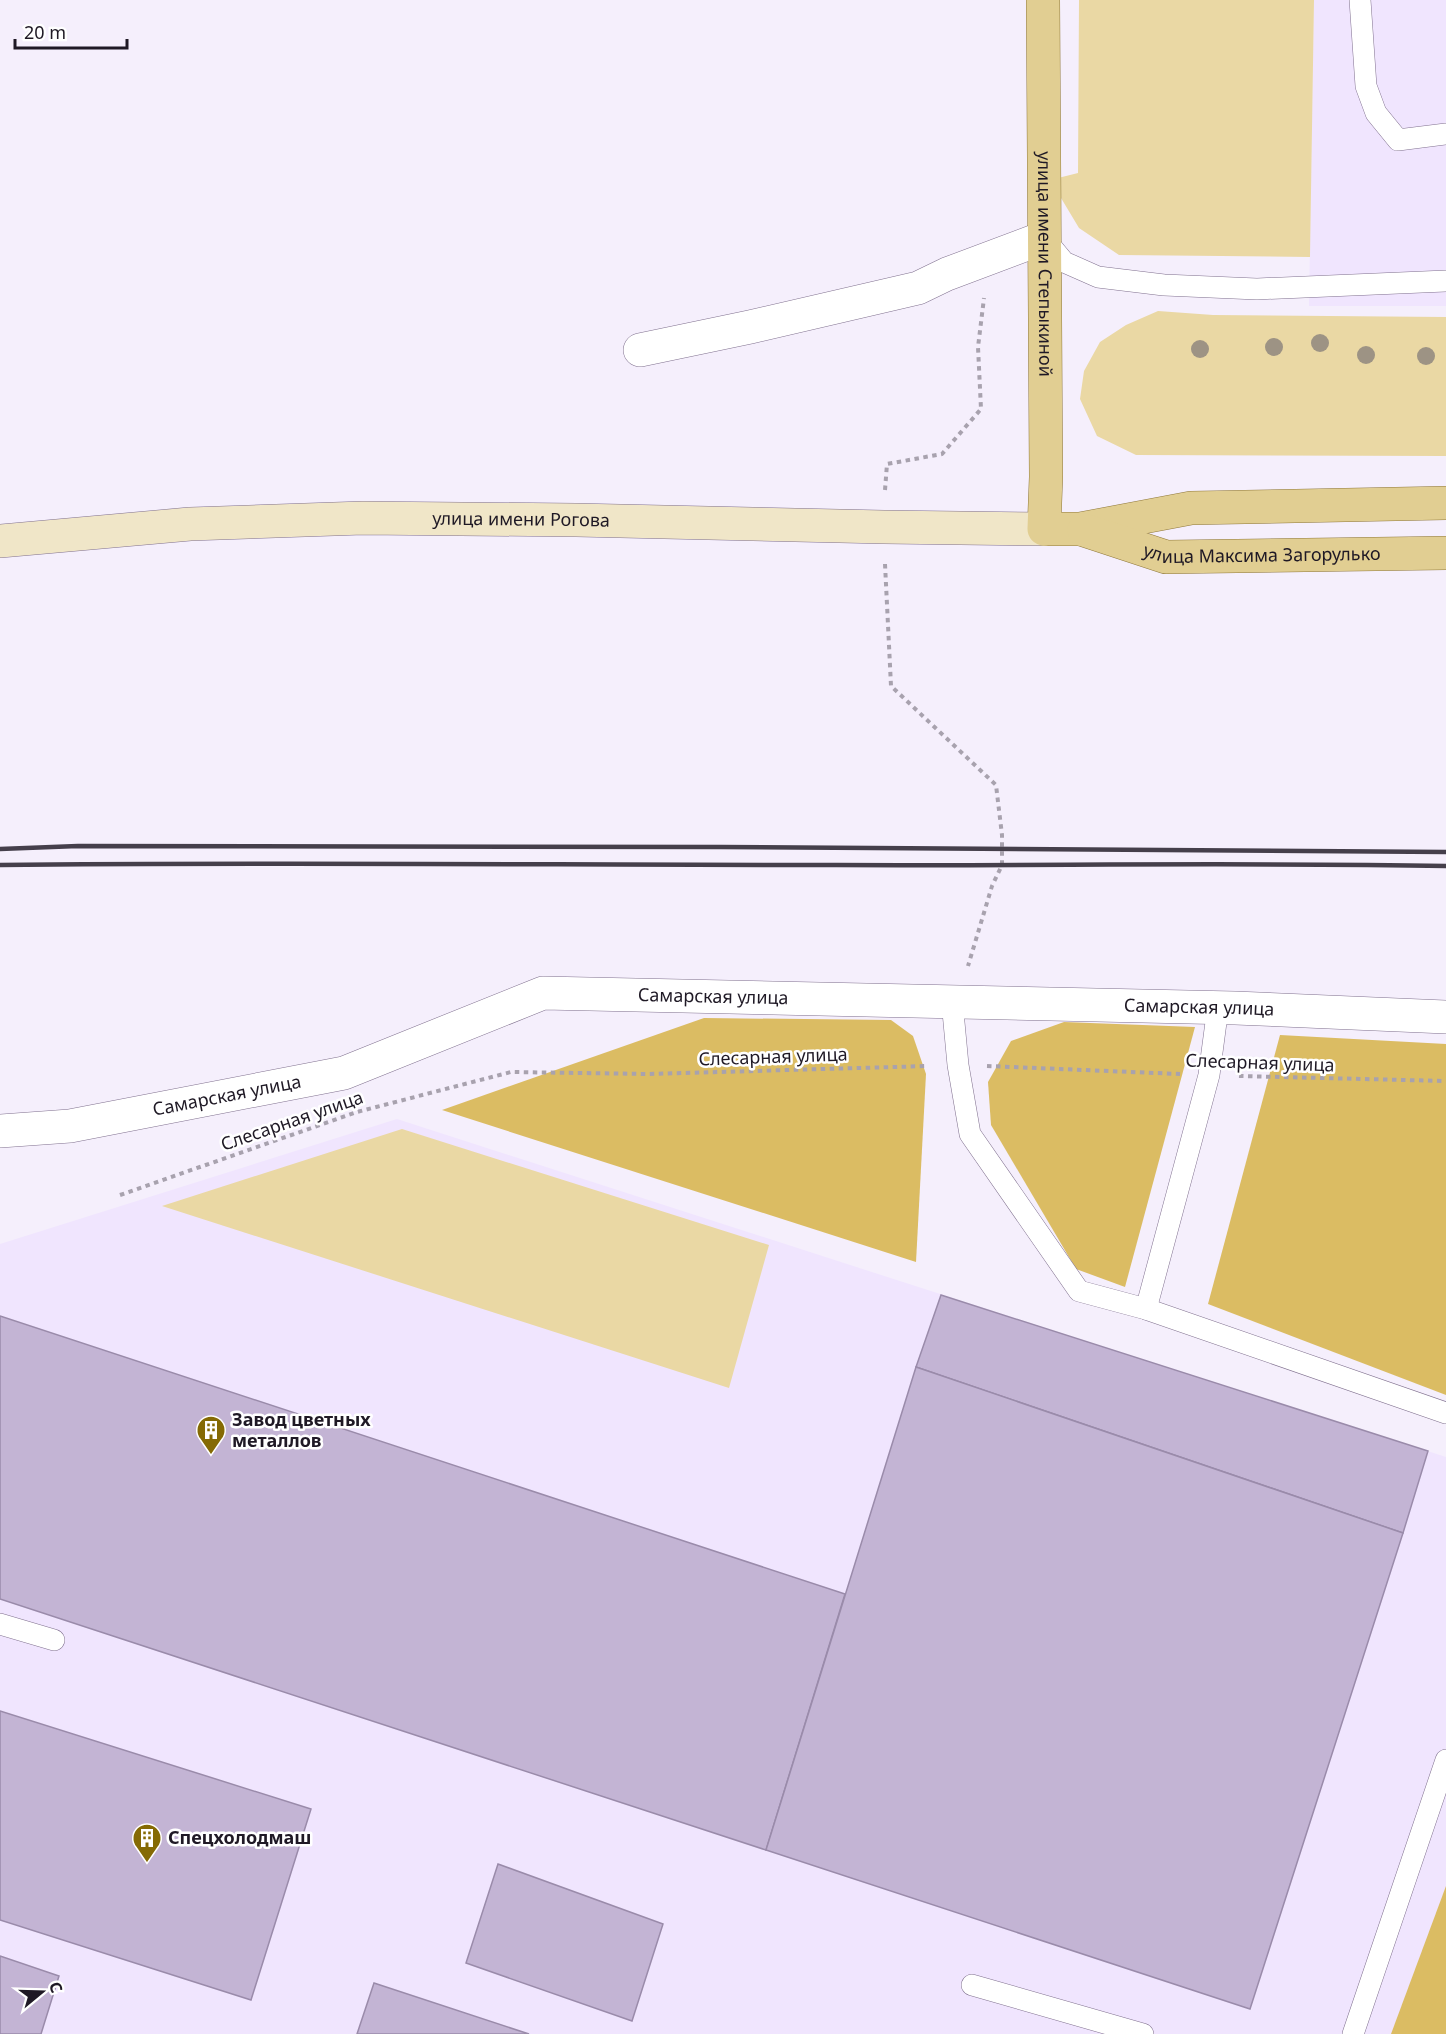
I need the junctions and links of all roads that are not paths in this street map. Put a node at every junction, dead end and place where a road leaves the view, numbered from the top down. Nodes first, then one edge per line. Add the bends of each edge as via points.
1 (1043, 0) edge
2 (1360, 0) edge
3 (1446, 134) edge
4 (1043, 238) junction
5 (1446, 281) edge
6 (640, 350) dead end
7 (1446, 503) edge
8 (1044, 529) junction
9 (1080, 529) junction
10 (0, 541) edge
11 (1446, 553) edge
12 (955, 1002) junction
13 (1218, 1007) junction
14 (1446, 1017) edge
15 (0, 1131) edge
16 (1146, 1310) junction
17 (1446, 1413) edge
18 (0, 1624) edge
19 (54, 1640) dead end
20 (1446, 1760) edge
21 (972, 1985) dead end
22 (1143, 2034) edge
23 (1353, 2034) edge

1 - 4 main road, улица имени Степыкиной
2 - 3 lane via 1366,86 1376,113 1398,140
4 - 5 lane via 1064,262 1098,277 1164,285 1257,289
4 - 6 street via 918,288
4 - 8 main road, улица имени Степыкиной
7 - 9 main road, улица Максима Загорулько via 1191,508
8 - 9 main road, улица Максима Загорулько
8 - 10 main road, улица имени Рогова via 363,518 190,524
9 - 11 main road, улица Максима Загорулько via 1166,557
12 - 13 street, Самарская улица
12 - 15 street, Самарская улица via 543,993 344,1073 70,1126
12 - 16 lane via 958,1065 970,1134 1079,1291
13 - 14 street, Самарская улица
13 - 16 lane via 1209,1075
16 - 17 lane
18 - 19 lane
20 - 23 lane
21 - 22 lane

